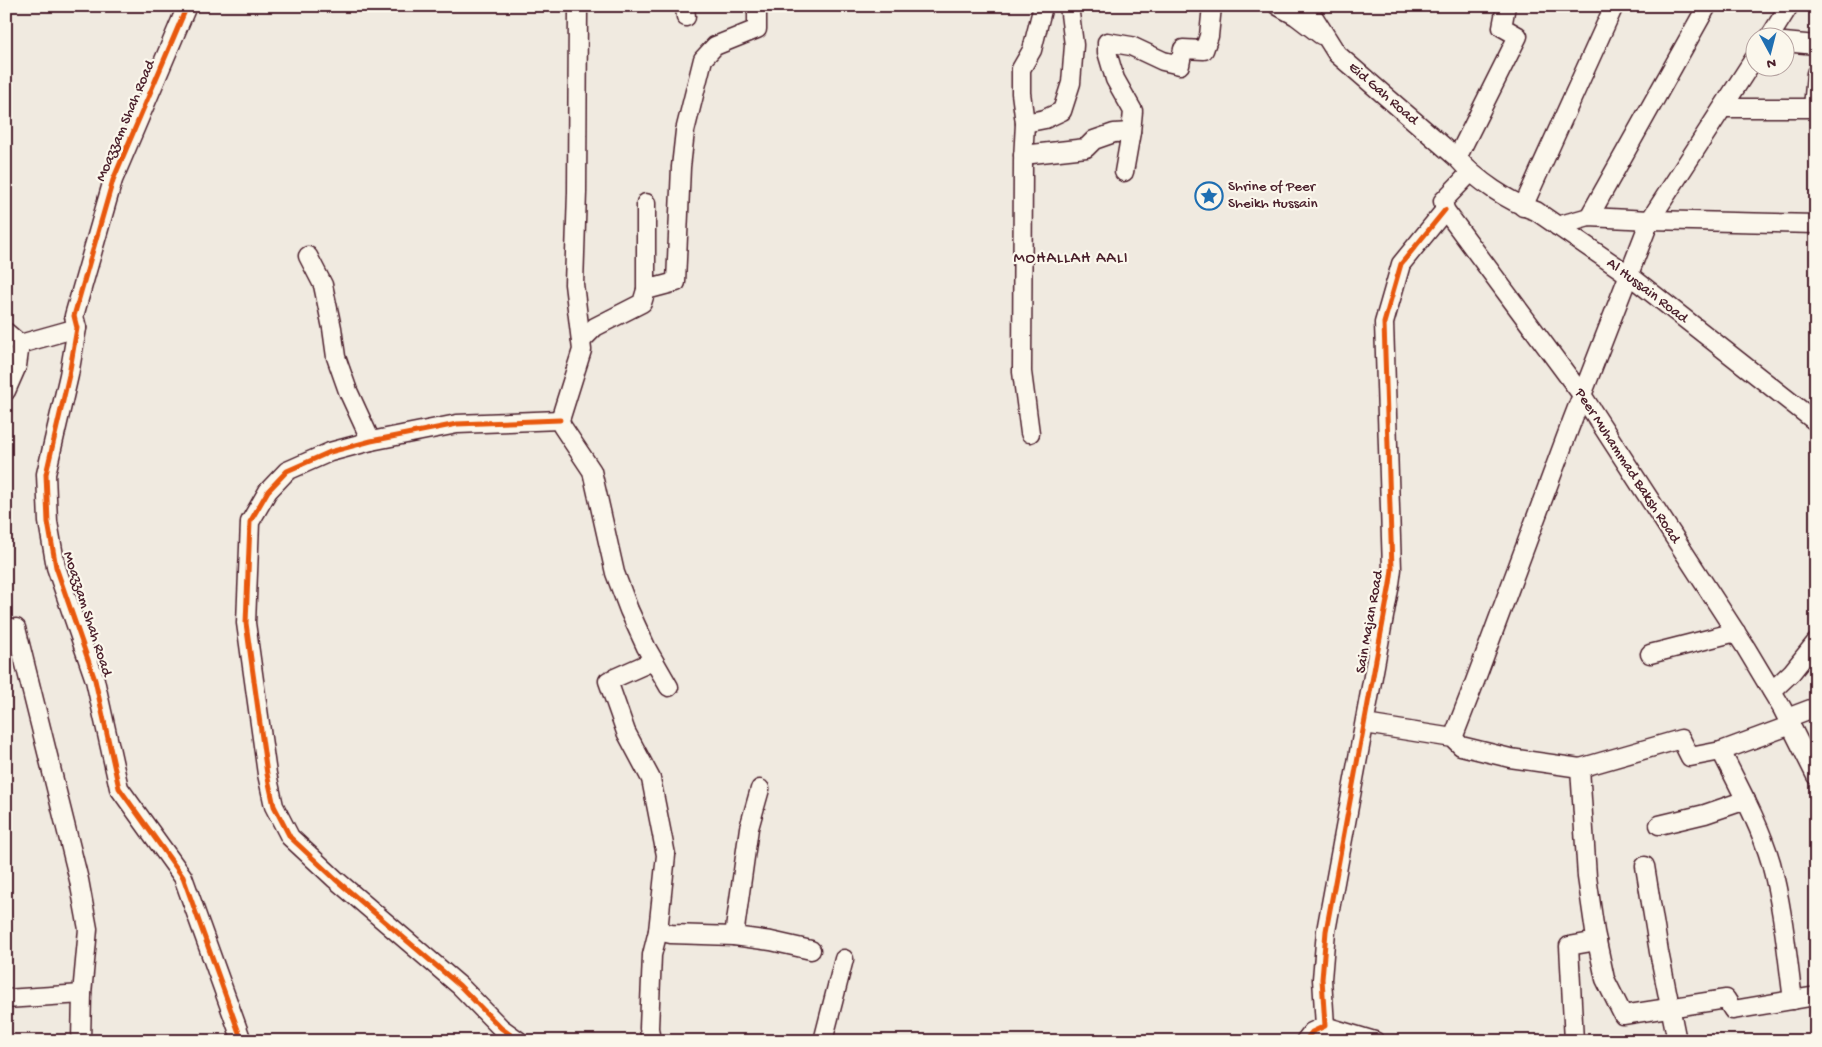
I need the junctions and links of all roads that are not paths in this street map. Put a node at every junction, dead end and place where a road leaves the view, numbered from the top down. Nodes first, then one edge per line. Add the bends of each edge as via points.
1 (187, 6) edge
2 (578, 6) edge
3 (757, 6) edge
4 (1043, 6) edge
5 (1069, 6) edge
6 (1212, 6) edge
7 (1278, 6) edge
8 (1309, 6) edge
9 (1506, 6) edge
10 (1614, 6) edge
11 (1707, 6) edge
12 (1789, 6) edge
13 (1775, 28) edge
14 (1328, 40) junction
15 (1794, 43) edge
16 (1816, 45) edge
17 (1816, 73) edge
18 (1744, 75) edge
19 (1723, 108) junction
20 (1814, 108) edge
21 (1025, 123) junction
22 (1131, 132) junction
23 (1023, 155) junction
24 (1456, 158) junction
25 (1124, 172) dead end
26 (1470, 173) junction
27 (646, 203) dead end
28 (1523, 207) junction
29 (1445, 210) junction
30 (1589, 217) junction
31 (1650, 220) junction
32 (1816, 224) edge
33 (1557, 226) junction
34 (308, 256) dead end
35 (1629, 275) junction
36 (646, 290) junction
37 (77, 328) junction
38 (6, 331) edge
39 (581, 341) junction
40 (20, 344) junction
41 (6, 391) edge
42 (1582, 395) junction
43 (560, 420) junction
44 (1816, 422) edge
45 (1030, 433) dead end
46 (371, 441) junction
47 (16, 628) dead end
48 (1736, 632) junction
49 (1816, 642) edge
50 (1650, 654) dead end
51 (653, 661) junction
52 (669, 687) dead end
53 (1772, 691) junction
54 (1816, 707) edge
55 (1789, 722) junction
56 (1365, 724) junction
57 (1453, 738) junction
58 (1721, 751) junction
59 (1580, 768) junction
60 (1816, 776) edge
61 (760, 789) dead end
62 (1746, 800) junction
63 (1658, 825) dead end
64 (1645, 866) dead end
65 (658, 931) junction
66 (734, 936) junction
67 (1597, 942) junction
68 (811, 950) dead end
69 (844, 959) dead end
70 (82, 994) junction
71 (1816, 996) edge
72 (6, 1000) edge
73 (1793, 1000) junction
74 (1670, 1008) junction
75 (1325, 1026) junction
76 (81, 1041) edge
77 (242, 1041) edge
78 (519, 1041) edge
79 (651, 1041) edge
80 (823, 1041) edge
81 (1306, 1041) edge
82 (1375, 1041) edge
83 (1574, 1041) edge
84 (1676, 1041) edge

1 - 37 street, Moazzam Shah Road via 113,180 74,316
2 - 39 street via 578,192 574,284
3 - 36 street via 757,29 716,46 703,59 685,131 676,282
4 - 21 street via 1032,50 1021,69
5 - 21 street via 1074,45 1071,83 1062,111 1046,119
6 - 22 street via 1204,50 1183,49 1180,65 1131,46 1107,42 1115,79 1134,112
7 - 14 street
8 - 14 street, Eid Gah Road
9 - 24 street via 1502,27 1518,36
10 - 28 street
11 - 30 street
12 - 13 street
14 - 24 street, Eid Gah Road via 1337,54
15 - 16 street
17 - 20 street
18 - 19 street
19 - 20 street
19 - 31 street
21 - 23 street
22 - 23 street via 1114,133 1094,140 1086,148
22 - 25 street
23 - 45 street via 1022,372
24 - 26 street, Eid Gah Road
26 - 28 street, Al Hussain Road
26 - 29 street via 1443,201
27 - 36 street
28 - 33 street, Al Hussain Road via 1536,211
29 - 42 street, Peer Muhammad Baksh Road
29 - 56 street, Sain Majan Road via 1401,264 1384,323 1392,569
30 - 31 street
30 - 33 street
31 - 32 street
31 - 35 street
33 - 35 street, Al Hussain Road
34 - 46 street via 323,285 336,358
35 - 42 street
35 - 44 street, Al Hussain Road
36 - 39 street via 642,303 595,327
37 - 40 street
37 - 77 street, Moazzam Shah Road via 46,474 48,522 56,567 95,680 119,788 183,876
38 - 40 street
39 - 43 street via 582,350
40 - 41 street via 17,366
42 - 48 street, Peer Muhammad Baksh Road
42 - 57 street
43 - 46 street via 457,424
43 - 51 street via 592,471 615,573
46 - 78 street via 330,452 287,471 268,491 250,522 246,624 274,806 290,837
47 - 70 street via 79,880 88,929
48 - 50 street
48 - 53 street, Peer Muhammad Baksh Road
49 - 53 street
51 - 52 street
51 - 65 street via 608,681 626,732 651,779 666,856
53 - 55 street, Peer Muhammad Baksh Road
54 - 55 street
55 - 58 street
55 - 60 street, Peer Muhammad Baksh Road
56 - 57 street
56 - 75 street, Sain Majan Road via 1326,931 1322,979
57 - 59 street via 1461,746 1510,758
58 - 59 street via 1690,757 1680,739
58 - 62 street
59 - 67 street via 1587,877
61 - 66 street via 748,828
62 - 63 street
62 - 73 street via 1771,861
64 - 74 street
65 - 66 street
65 - 79 street via 652,955
66 - 68 street
67 - 74 street via 1605,979 1623,1015
67 - 83 street via 1570,946
69 - 80 street
70 - 72 street
70 - 76 street
71 - 73 street
73 - 74 street via 1733,1010 1726,999
74 - 84 street
75 - 81 street via 1312,1032
75 - 82 street

